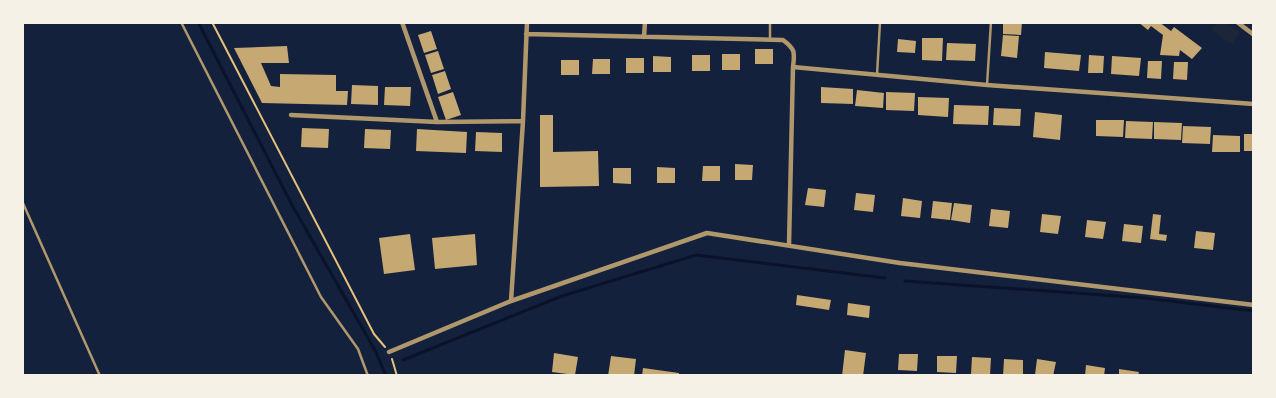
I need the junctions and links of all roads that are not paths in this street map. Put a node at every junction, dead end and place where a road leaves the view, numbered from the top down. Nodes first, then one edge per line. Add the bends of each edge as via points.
1 (181, 22) edge
2 (402, 22) edge
3 (526, 22) edge
4 (645, 22) edge
5 (770, 22) edge
6 (880, 22) edge
7 (991, 22) edge
8 (1237, 22) edge
9 (526, 34) junction
10 (1254, 35) edge
11 (644, 37) junction
12 (770, 39) junction
13 (793, 67) junction
14 (877, 74) junction
15 (987, 85) junction
16 (1254, 104) edge
17 (291, 115) dead end
18 (523, 121) junction
19 (437, 122) junction
20 (22, 201) edge
21 (789, 245) junction
22 (511, 301) junction
23 (1254, 305) edge
24 (389, 352) road end
25 (100, 376) edge
26 (368, 376) edge

1 - 26 lane via 321,297 358,349
2 - 19 street
3 - 9 street
4 - 11 street
5 - 12 lane
6 - 14 lane
7 - 15 lane
8 - 10 street
9 - 11 street
9 - 18 street
11 - 12 street
12 - 13 street via 783,40 792,46 795,54
13 - 14 street
13 - 21 street
14 - 15 street
15 - 16 street
17 - 19 street
18 - 19 street
18 - 22 street
20 - 25 lane
21 - 22 street via 707,232
21 - 23 street via 900,264
22 - 24 street

